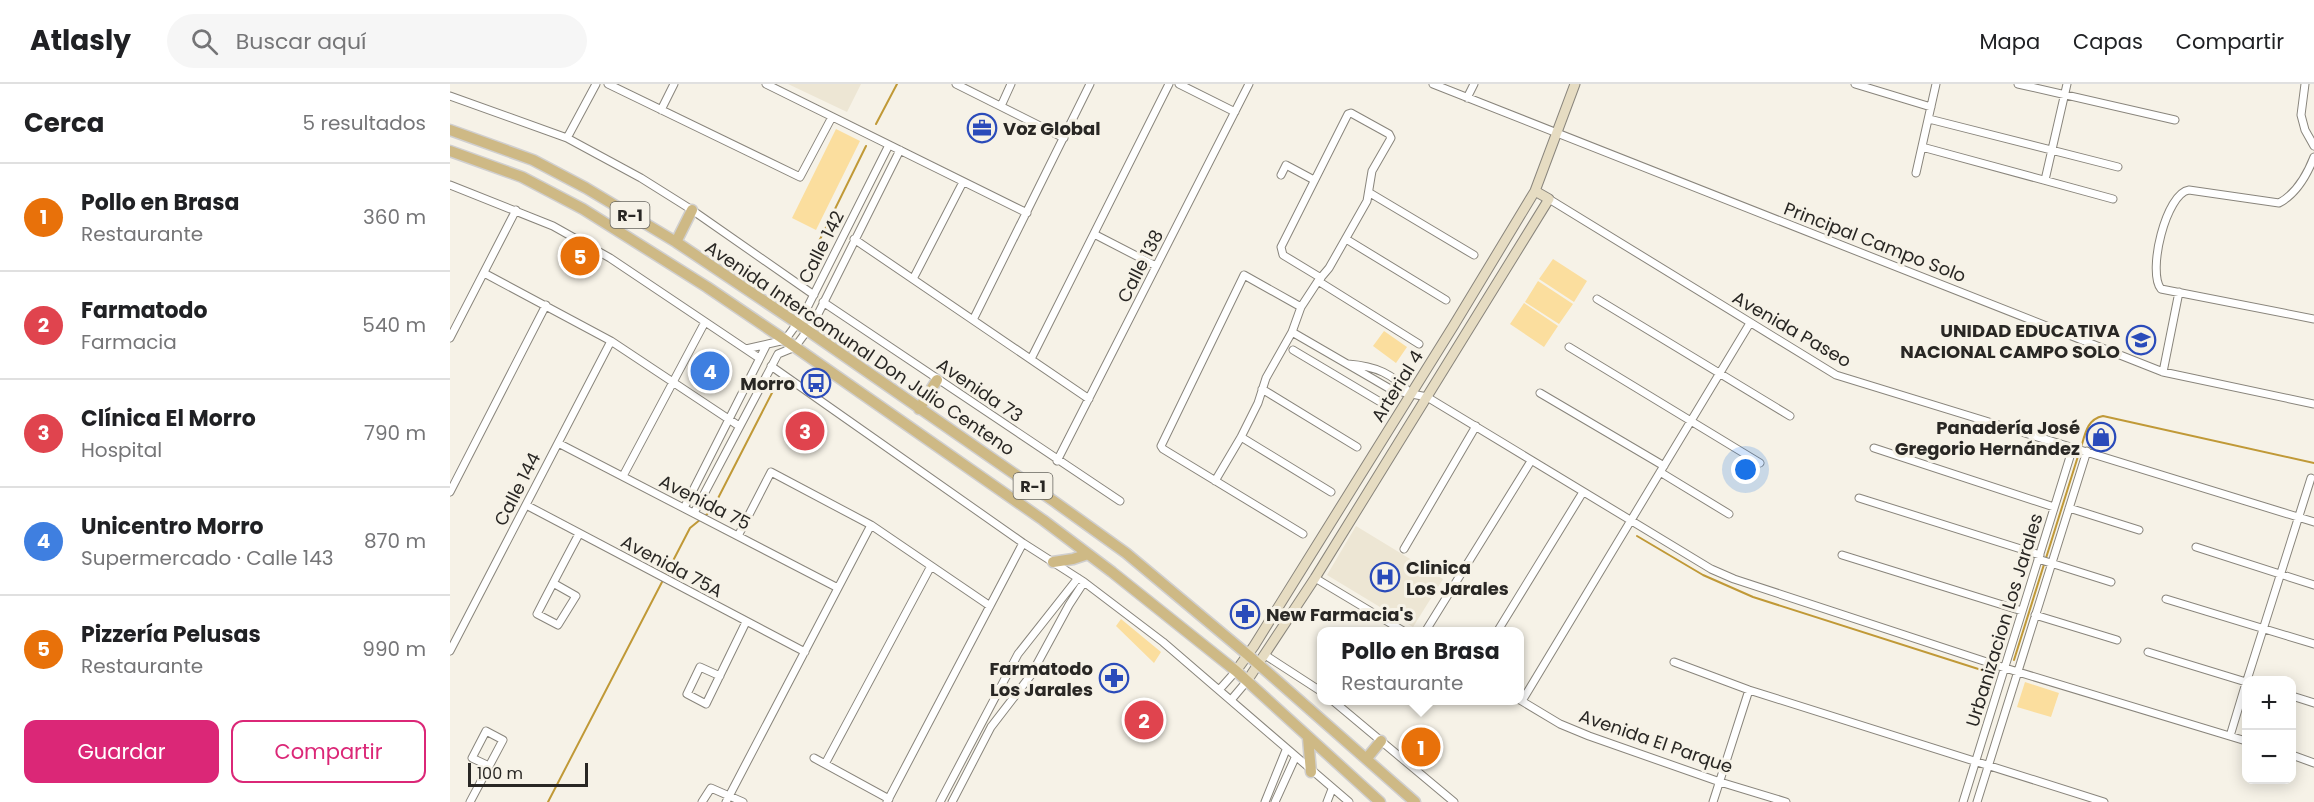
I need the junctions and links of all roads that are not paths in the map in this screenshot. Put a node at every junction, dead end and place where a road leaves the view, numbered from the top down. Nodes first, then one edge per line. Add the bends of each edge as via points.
1 (596, 84) edge
2 (608, 84) edge
3 (674, 84) edge
4 (766, 84) edge
5 (956, 84) edge
6 (1011, 84) edge
7 (1090, 84) edge
8 (1169, 84) edge
9 (1179, 84) edge
10 (1249, 84) edge
11 (1433, 84) edge
12 (1474, 84) edge
13 (1575, 84) edge
14 (1855, 84) edge
15 (1936, 84) edge
16 (2018, 84) edge
17 (2067, 84) edge
18 (2305, 84) edge
19 (2065, 94) junction
20 (450, 96) edge
21 (1467, 98) junction
22 (1000, 106) junction
23 (1931, 107) junction
24 (661, 110) junction
25 (1235, 112) junction
26 (832, 117) junction
27 (1929, 119) junction
28 (2175, 120) dead end
29 (450, 130) edge
30 (1557, 134) junction
31 (567, 138) junction
32 (1064, 138) junction
33 (889, 145) junction
34 (2314, 146) edge
35 (1922, 147) junction
36 (900, 150) junction
37 (2051, 150) junction
38 (450, 153) edge
39 (2314, 157) edge
40 (2118, 167) dead end
41 (1916, 173) dead end
42 (1281, 175) dead end
43 (1314, 180) junction
44 (2045, 180) junction
45 (963, 182) junction
46 (450, 185) edge
47 (1535, 191) junction
48 (1370, 193) junction
49 (1549, 199) junction
50 (2113, 199) dead end
51 (516, 210) junction
52 (693, 210) junction
53 (1026, 213) junction
54 (1094, 234) junction
55 (855, 239) junction
56 (1346, 239) junction
57 (675, 242) junction
58 (1474, 255) dead end
59 (1156, 266) junction
60 (484, 273) junction
61 (913, 279) junction
62 (1319, 280) junction
63 (2180, 292) junction
64 (814, 295) junction
65 (1597, 299) dead end
66 (1446, 300) dead end
67 (824, 303) junction
68 (546, 304) junction
69 (1301, 308) junction
70 (2314, 319) edge
71 (973, 320) junction
72 (705, 322) junction
73 (797, 323) junction
74 (1750, 323) junction
75 (807, 330) junction
76 (1292, 332) junction
77 (450, 338) edge
78 (785, 339) junction
79 (611, 341) junction
80 (1419, 344) dead end
81 (766, 346) junction
82 (795, 347) junction
83 (1569, 347) dead end
84 (746, 350) junction
85 (1293, 350) dead end
86 (1329, 354) junction
87 (759, 358) junction
88 (1031, 359) junction
89 (1347, 364) junction
90 (771, 366) junction
91 (1321, 366) junction
92 (2163, 372) junction
93 (1720, 374) junction
94 (937, 380) junction
95 (672, 381) junction
96 (1262, 389) junction
97 (1540, 393) dead end
98 (1411, 394) junction
99 (1427, 397) junction
100 (1089, 399) junction
101 (1382, 403) dead end
102 (2314, 404) edge
103 (919, 409) junction
104 (1790, 416) dead end
105 (730, 419) junction
106 (1691, 422) junction
107 (739, 426) junction
108 (1476, 426) junction
109 (1241, 437) junction
110 (558, 443) junction
111 (1357, 447) dead end
112 (1874, 448) dead end
113 (2079, 448) junction
114 (1057, 461) junction
115 (1531, 461) junction
116 (1760, 463) dead end
117 (1662, 469) junction
118 (623, 476) junction
119 (2312, 478) dead end
120 (1215, 482) junction
121 (450, 492) edge
122 (1331, 492) dead end
123 (1583, 492) junction
124 (1859, 498) dead end
125 (1120, 501) dead end
126 (526, 505) junction
127 (2054, 507) junction
128 (684, 508) junction
129 (2069, 508) junction
130 (696, 514) junction
131 (1729, 514) dead end
132 (2299, 517) junction
133 (1631, 521) junction
134 (2314, 522) edge
135 (871, 525) junction
136 (2139, 530) dead end
137 (579, 534) junction
138 (1303, 534) dead end
139 (738, 536) junction
140 (1023, 543) junction
141 (2196, 548) dead end
142 (1404, 549) dead end
143 (1088, 554) junction
144 (1842, 555) dead end
145 (2043, 560) junction
146 (1053, 562) junction
147 (931, 566) junction
148 (1302, 570) junction
149 (2281, 574) junction
150 (1315, 578) junction
151 (1081, 580) junction
152 (2111, 582) dead end
153 (553, 583) junction
154 (2314, 585) edge
155 (838, 588) junction
156 (2166, 598) dead end
157 (990, 606) junction
158 (2022, 611) junction
159 (2035, 615) junction
160 (746, 622) junction
161 (1397, 627) edge
162 (1428, 627) edge
163 (1500, 627) edge
164 (2264, 629) junction
165 (2117, 640) dead end
166 (2314, 644) edge
167 (450, 651) edge
168 (805, 652) junction
169 (2148, 652) dead end
170 (1248, 655) junction
171 (1262, 660) junction
172 (1674, 662) dead end
173 (2006, 668) junction
174 (1236, 671) junction
175 (2018, 671) junction
176 (720, 676) junction
177 (2249, 676) edge
178 (2242, 680) edge
179 (1247, 681) junction
180 (999, 688) junction
181 (1317, 689) edge
182 (1220, 690) junction
183 (1749, 690) junction
184 (1524, 695) edge
185 (1014, 697) junction
186 (2296, 697) edge
187 (2242, 698) edge
188 (1231, 700) junction
189 (1524, 702) edge
190 (2314, 703) edge
191 (1338, 705) edge
192 (2230, 736) junction
193 (1308, 738) junction
194 (2242, 740) edge
195 (1381, 741) junction
196 (1286, 750) junction
197 (2296, 757) edge
198 (814, 758) dead end
199 (1295, 758) junction
200 (1367, 758) junction
201 (1975, 762) junction
202 (2314, 763) edge
203 (825, 764) junction
204 (489, 766) junction
205 (1988, 766) junction
206 (1311, 772) junction
207 (1720, 782) junction
208 (1332, 789) junction
209 (728, 799) edge
210 (941, 799) edge
211 (888, 800) edge
212 (470, 802) edge
213 (702, 802) edge
214 (743, 802) edge
215 (953, 802) edge
216 (1265, 802) edge
217 (1275, 802) edge
218 (1327, 802) edge
219 (1348, 802) edge
220 (1380, 802) edge
221 (1415, 802) edge
222 (1454, 802) edge
223 (1713, 802) edge
224 (1786, 802) edge
225 (1963, 802) edge
226 (1977, 802) edge
227 (2104, 802) edge

1 - 31 street
2 - 24 street
3 - 24 street
4 - 26 street
5 - 22 street
6 - 22 street
7 - 32 street
8 - 54 street
9 - 25 street
10 - 25 street, Calle 138
11 - 21 street, Principal Campo Solo
12 - 21 street
13 - 30 street, Arterial 4
14 - 23 street
15 - 23 street
16 - 19 street
17 - 19 street
18 - 34 street via 2301,115
19 - 28 street
19 - 37 street
20 - 31 street, Avenida Intercomunal Don Julio Centeno
21 - 30 street, Principal Campo Solo
22 - 32 street
23 - 27 street
24 - 26 street via 800,177
25 - 59 street, Calle 138
26 - 33 street
27 - 35 street
27 - 37 street
29 - 57 main road, Avenida Intercomunal Don Julio Centeno / R-1 via 533,160
30 - 47 street, Arterial 4
30 - 92 street, Principal Campo Solo
31 - 52 street, Avenida Intercomunal Don Julio Centeno
32 - 53 street
33 - 36 street
33 - 64 street, Calle 142
35 - 41 street
35 - 44 street
36 - 45 street
36 - 55 street, Calle 142
37 - 40 street
37 - 44 street
38 - 78 main road, Avenida Intercomunal Don Julio Centeno / R-1 via 522,177 583,209
39 - 63 street via 2297,187 2279,203 2189,190 2176,197 2156,260 2159,287
42 - 43 street via 1286,165
43 - 48 street via 1351,113 1391,135 1372,171
43 - 62 street via 1281,247 1283,255
44 - 50 street
45 - 53 street
45 - 61 street
46 - 51 street
47 - 49 street
47 - 98 street, Arterial 4
48 - 56 street
48 - 58 street
49 - 74 street, Avenida Paseo
49 - 99 street, Arterial 4
51 - 60 street
51 - 72 street via 610,258
52 - 57 main road
52 - 64 street, Avenida Intercomunal Don Julio Centeno
53 - 71 street
54 - 59 street
54 - 88 street
55 - 61 street
55 - 67 street, Calle 142
56 - 62 street
56 - 66 street
57 - 73 main road, Avenida Intercomunal Don Julio Centeno / R-1
59 - 100 street, Calle 138
60 - 68 street
60 - 77 street
61 - 71 street
62 - 69 street
62 - 80 street
63 - 70 street
63 - 92 street
64 - 73 street, Calle 142
65 - 93 street
67 - 75 street, Calle 142
67 - 94 street, Avenida 73
68 - 79 street
68 - 121 street
69 - 76 street
69 - 120 street via 1243,276 1161,446
71 - 88 street
72 - 84 street
72 - 95 street
73 - 75 main road, Avenida Intercomunal Don Julio Centeno / R-1
73 - 78 street, Calle 142
74 - 93 street
74 - 113 street, Avenida Paseo via 1836,375
75 - 82 street, Calle 142
75 - 103 main road, Avenida Intercomunal Don Julio Centeno / R-1
76 - 86 street
76 - 96 street
78 - 81 street
78 - 82 main road, Avenida Intercomunal Don Julio Centeno / R-1
79 - 95 street
79 - 110 street, Calle 144
81 - 84 street
81 - 87 street
82 - 90 street, Calle 142 via 778,354
82 - 143 main road, Avenida Intercomunal Don Julio Centeno / R-1
83 - 106 street
84 - 87 street
85 - 91 street
86 - 89 street
86 - 91 street
87 - 105 street
88 - 100 street
89 - 98 street via 1392,390
89 - 98 street via 1375,369 1399,380
90 - 107 street, Calle 142
90 - 140 street
91 - 101 street
92 - 102 street, Principal Campo Solo
93 - 104 street
93 - 106 street
94 - 103 main road
94 - 114 street, Avenida 73
95 - 105 street
95 - 118 street
96 - 109 street
96 - 111 street
97 - 117 street
98 - 99 street
98 - 148 street, Arterial 4
99 - 108 street
99 - 150 street, Arterial 4
100 - 114 street, Calle 138
103 - 170 main road, Avenida Intercomunal Don Julio Centeno / R-1 via 1126,553
105 - 107 street
105 - 128 street
106 - 116 street
106 - 117 street
107 - 130 street, Calle 142
108 - 115 street
108 - 142 street
109 - 120 street
109 - 122 street
110 - 118 street, Avenida 75
110 - 126 street, Calle 144
112 - 127 street
113 - 127 street, Urbanizacion Los Jarales
113 - 129 street, Urbanizacion Los Jarales
113 - 132 street, Avenida Paseo
114 - 125 street, Avenida 73
115 - 123 street
115 - 162 street
117 - 131 street
117 - 133 street
118 - 128 street, Avenida 75
119 - 132 street
120 - 138 street
123 - 133 street
123 - 163 street
124 - 145 street
126 - 137 street, Avenida 75A
126 - 167 street, Calle 144
127 - 145 street, Urbanizacion Los Jarales
128 - 130 street, Avenida 75
129 - 136 street
129 - 145 street, Urbanizacion Los Jarales
130 - 139 street, Avenida 75
132 - 134 street, Avenida Paseo
132 - 149 street
133 - 173 street via 1734,579
133 - 184 street
135 - 139 street via 771,472
135 - 147 street
135 - 155 street
137 - 153 street
137 - 160 street, Avenida 75A
139 - 155 street, Avenida 75
140 - 146 street
140 - 157 street
141 - 149 street
143 - 146 main road
143 - 174 main road, Avenida Intercomunal Don Julio Centeno / R-1
144 - 158 street
145 - 152 street
145 - 158 street, Urbanizacion Los Jarales
145 - 159 street, Urbanizacion Los Jarales
146 - 151 street
147 - 157 street
147 - 203 street
148 - 150 street
148 - 170 street, Arterial 4
149 - 154 street
149 - 164 street
150 - 161 street
150 - 171 street, Arterial 4
151 - 180 street via 1018,654
151 - 182 street
151 - 185 street via 1031,675
153 - 153 street via 537,614 558,625 576,596
155 - 168 street
156 - 164 street
157 - 211 street
158 - 173 street, Urbanizacion Los Jarales
159 - 165 street
159 - 175 street, Urbanizacion Los Jarales
160 - 168 street, Avenida 75A
160 - 176 street
164 - 166 street
164 - 177 street
168 - 209 street
169 - 178 street
170 - 171 main road, Avenida Intercomunal Don Julio Centeno / R-1
170 - 174 street, Arterial 4
171 - 179 street, Arterial 4
171 - 181 street, Avenida Intercomunal Don Julio Centeno
171 - 200 main road, Avenida Intercomunal Don Julio Centeno / R-1
172 - 183 street
173 - 175 street
173 - 201 street, Urbanizacion Los Jarales
174 - 179 main road, Avenida Intercomunal Don Julio Centeno / R-1
174 - 182 street, Arterial 4
175 - 192 street
175 - 205 street, Urbanizacion Los Jarales
176 - 176 street via 706,704 687,694 700,667
179 - 188 street, Arterial 4
179 - 193 main road, Avenida Intercomunal Don Julio Centeno / R-1
180 - 185 street
180 - 210 street
182 - 188 street
183 - 201 street
183 - 207 street
185 - 215 street via 991,727
186 - 190 street
187 - 192 street
188 - 196 street
189 - 207 street, Avenida El Parque via 1589,736
191 - 195 street
192 - 194 street
193 - 206 main road
193 - 220 main road, Avenida Intercomunal Don Julio Centeno / R-1
195 - 200 main road
195 - 222 street
196 - 199 street
196 - 216 street
197 - 202 street
198 - 203 street
199 - 206 street
199 - 217 street
200 - 221 main road, Avenida Intercomunal Don Julio Centeno / R-1
201 - 205 street
201 - 225 street, Urbanizacion Los Jarales
203 - 211 street
204 - 204 street via 503,740 486,732 472,758
204 - 212 street
205 - 226 street, Urbanizacion Los Jarales
205 - 227 street
206 - 208 street
207 - 223 street
207 - 224 street, Avenida El Parque
208 - 218 street
208 - 219 street
209 - 213 street via 711,788
209 - 214 street
210 - 215 street

